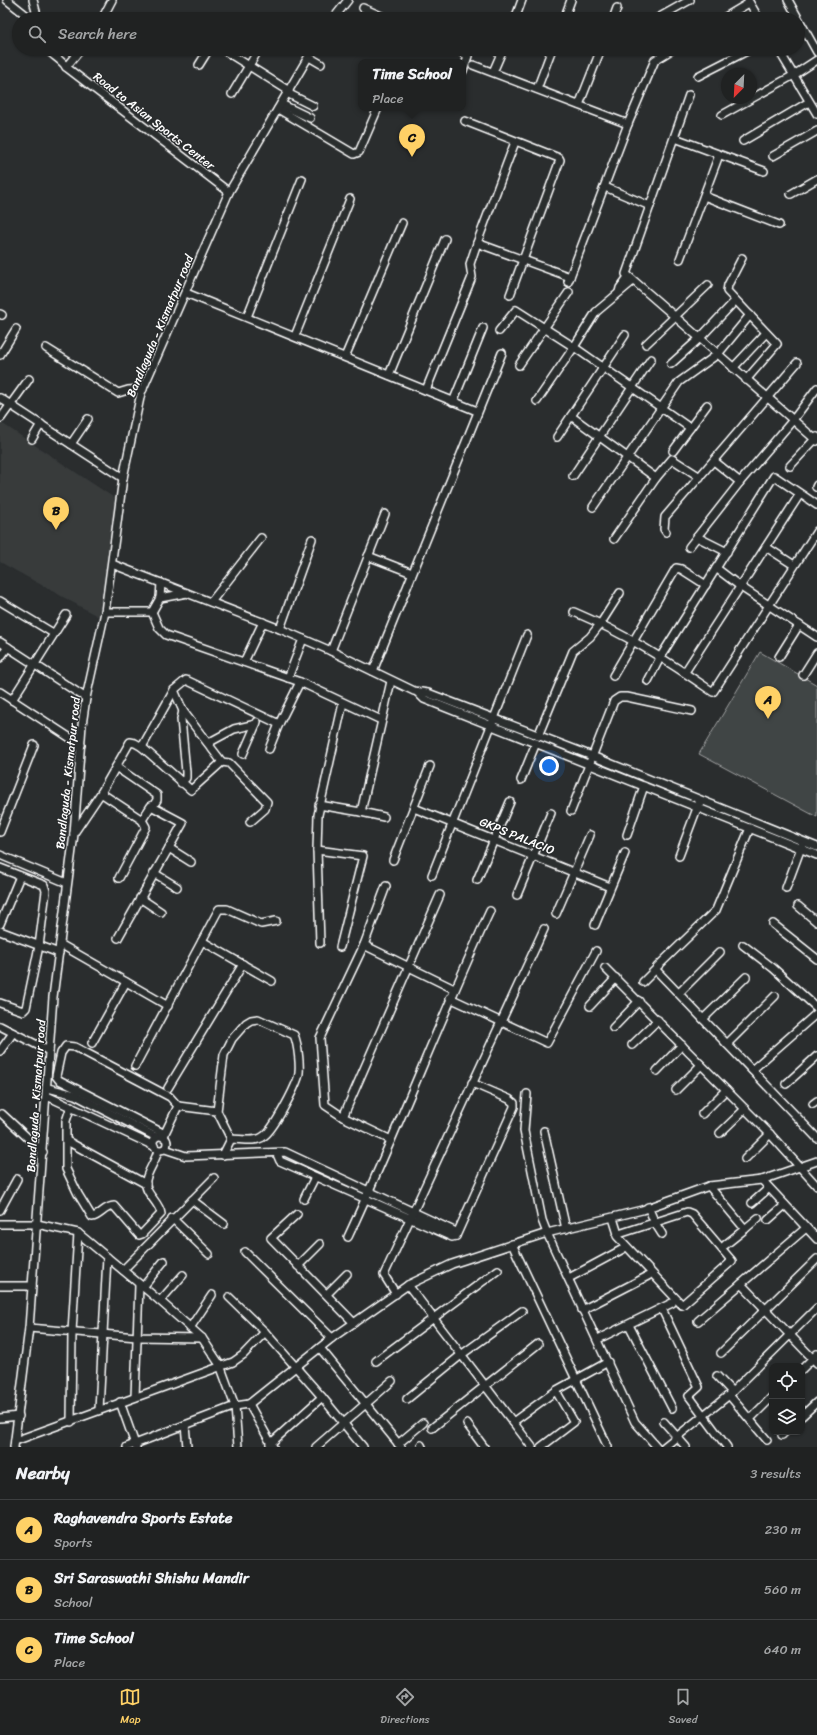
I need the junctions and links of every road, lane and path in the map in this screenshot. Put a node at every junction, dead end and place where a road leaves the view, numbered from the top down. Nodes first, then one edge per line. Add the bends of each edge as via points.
1 (7, 0) edge
2 (33, 0) edge
3 (112, 0) edge
4 (348, 0) edge
5 (522, 0) edge
6 (571, 0) edge
7 (690, 0) edge
8 (788, 0) edge
9 (748, 1) edge
10 (363, 8) dead end
11 (617, 8) dead end
12 (22, 12) edge
13 (36, 12) edge
14 (106, 12) edge
15 (339, 12) edge
16 (372, 12) edge
17 (518, 12) edge
18 (567, 12) edge
19 (616, 12) edge
20 (669, 12) edge
21 (732, 12) edge
22 (755, 12) edge
23 (795, 12) edge
24 (805, 30) edge
25 (817, 52) edge
26 (53, 56) edge
27 (75, 56) edge
28 (205, 56) edge
29 (233, 56) edge
30 (255, 56) edge
31 (500, 56) edge
32 (549, 56) edge
33 (598, 56) edge
34 (662, 56) edge
35 (737, 56) edge
36 (782, 56) edge
37 (309, 57) joint
38 (817, 60) edge
39 (321, 64) dead end
40 (199, 65) dead end
41 (473, 65) dead end
42 (249, 66) junction
43 (66, 67) junction
44 (493, 72) junction
45 (794, 75) junction
46 (698, 76) dead end
47 (537, 89) junction
48 (288, 92) junction
49 (232, 94) dead end
50 (689, 95) dead end
51 (810, 102) junction
52 (579, 105) junction
53 (314, 106) dead end
54 (279, 107) junction
55 (377, 111) edge
56 (817, 114) edge
57 (722, 115) dead end
58 (310, 118) dead end
59 (465, 121) dead end
60 (628, 124) junction
61 (817, 131) edge
62 (675, 138) junction
63 (743, 141) dead end
64 (516, 142) junction
65 (719, 155) junction
66 (773, 156) dead end
67 (764, 171) dead end
68 (302, 179) dead end
69 (817, 179) edge
70 (605, 187) junction
71 (229, 192) junction
72 (791, 194) dead end
73 (704, 196) junction
74 (350, 199) dead end
75 (650, 206) junction
76 (402, 222) dead end
77 (779, 225) dead end
78 (445, 239) dead end
79 (477, 243) junction
80 (742, 258) dead end
81 (680, 259) dead end
82 (523, 260) junction
83 (631, 279) junction
84 (708, 285) dead end
85 (569, 292) dead end
86 (186, 293) junction
87 (510, 295) dead end
88 (735, 300) junction
89 (750, 315) junction
90 (676, 316) junction
91 (247, 317) junction
92 (483, 328) dead end
93 (544, 328) junction
94 (16, 329) dead end
95 (499, 331) dead end
96 (766, 333) junction
97 (625, 335) dead end
98 (294, 336) junction
99 (700, 338) junction
100 (646, 344) dead end
101 (574, 347) junction
102 (46, 348) dead end
103 (502, 353) dead end
104 (718, 354) junction
105 (0, 355) edge
106 (345, 357) junction
107 (651, 359) dead end
108 (796, 363) dead end
109 (671, 364) dead end
110 (519, 365) dead end
111 (603, 367) junction
112 (733, 368) junction
113 (389, 375) junction
114 (29, 379) dead end
115 (746, 380) junction
116 (632, 388) junction
117 (817, 388) edge
118 (143, 389) junction
119 (426, 390) junction
120 (0, 398) edge
121 (767, 398) junction
122 (537, 401) dead end
123 (453, 402) junction
124 (11, 405) junction
125 (706, 405) dead end
126 (661, 408) junction
127 (477, 411) junction
128 (571, 416) junction
129 (1, 418) edge
130 (88, 419) dead end
131 (793, 420) junction
132 (41, 424) junction
133 (690, 428) junction
134 (557, 437) dead end
135 (598, 438) junction
136 (32, 439) dead end
137 (816, 439) edge
138 (71, 444) junction
139 (673, 451) dead end
140 (627, 458) junction
141 (714, 461) junction
142 (790, 466) dead end
143 (573, 476) dead end
144 (700, 477) junction
145 (123, 478) junction
146 (656, 478) junction
147 (740, 482) junction
148 (800, 494) junction
149 (817, 505) edge
150 (593, 507) dead end
151 (385, 514) dead end
152 (817, 531) edge
153 (666, 532) dead end
154 (697, 537) junction
155 (261, 538) dead end
156 (312, 539) dead end
157 (614, 539) dead end
158 (689, 547) dead end
159 (766, 548) junction
160 (727, 552) junction
161 (368, 556) junction
162 (112, 564) junction
163 (794, 565) junction
164 (716, 568) junction
165 (412, 573) junction
166 (161, 583) junction
167 (706, 585) junction
168 (741, 587) junction
169 (187, 593) junction
170 (620, 593) dead end
171 (160, 598) junction
172 (0, 601) edge
173 (211, 602) junction
174 (769, 605) junction
175 (105, 612) junction
176 (152, 612) junction
177 (574, 612) dead end
178 (66, 615) dead end
179 (263, 622) junction
180 (601, 623) junction
181 (799, 625) junction
182 (280, 629) junction
183 (53, 634) junction
184 (527, 635) dead end
185 (817, 637) edge
186 (303, 639) junction
187 (633, 640) junction
188 (0, 642) edge
189 (8, 647) junction
190 (331, 651) junction
191 (817, 652) edge
192 (661, 656) junction
193 (779, 657) dead end
194 (0, 658) edge
195 (244, 662) junction
196 (35, 664) junction
197 (373, 671) junction
198 (685, 672) junction
199 (613, 676) dead end
200 (803, 676) dead end
201 (288, 678) junction
202 (391, 681) junction
203 (648, 681) dead end
204 (300, 682) junction
205 (174, 690) junction
206 (0, 692) edge
207 (86, 698) junction
208 (12, 700) junction
209 (343, 703) junction
210 (183, 711) junction
211 (692, 711) dead end
212 (260, 714) junction
213 (381, 720) junction
214 (493, 722) junction
215 (256, 724) junction
216 (279, 724) junction
217 (537, 739) junction
218 (208, 743) junction
219 (34, 745) dead end
220 (81, 745) junction
221 (142, 747) junction
222 (269, 749) dead end
223 (243, 754) dead end
224 (592, 756) junction
225 (222, 762) junction
226 (589, 763) junction
227 (430, 766) dead end
228 (116, 767) junction
229 (521, 780) dead end
230 (181, 783) junction
231 (644, 786) junction
232 (101, 793) junction
233 (510, 802) dead end
234 (699, 803) junction
235 (319, 805) junction
236 (153, 806) junction
237 (414, 808) junction
238 (571, 811) dead end
239 (361, 812) junction
240 (551, 813) dead end
241 (384, 817) dead end
242 (142, 820) junction
243 (250, 822) dead end
244 (453, 822) junction
245 (750, 828) junction
246 (0, 832) edge
247 (74, 834) junction
248 (590, 835) dead end
249 (627, 835) dead end
250 (494, 839) junction
251 (802, 845) junction
252 (817, 847) edge
253 (168, 848) junction
254 (317, 850) junction
255 (626, 854) dead end
256 (0, 855) edge
257 (534, 855) junction
258 (817, 855) edge
259 (679, 856) dead end
260 (393, 860) dead end
261 (191, 862) dead end
262 (0, 868) edge
263 (575, 871) junction
264 (154, 873) junction
265 (432, 875) dead end
266 (20, 876) junction
267 (119, 878) dead end
268 (477, 880) dead end
269 (68, 883) junction
270 (386, 886) dead end
271 (177, 887) dead end
272 (610, 887) junction
273 (786, 888) dead end
274 (440, 895) dead end
275 (517, 895) dead end
276 (140, 898) junction
277 (798, 906) dead end
278 (490, 911) dead end
279 (161, 912) dead end
280 (556, 914) dead end
281 (276, 921) dead end
282 (817, 922) edge
283 (0, 924) edge
284 (773, 924) dead end
285 (595, 925) dead end
286 (544, 929) dead end
287 (0, 931) edge
288 (118, 938) dead end
289 (202, 941) junction
290 (320, 943) dead end
291 (60, 944) junction
292 (743, 944) dead end
293 (364, 945) junction
294 (39, 946) junction
295 (340, 947) dead end
296 (596, 950) dead end
297 (720, 952) dead end
298 (59, 954) junction
299 (817, 959) edge
300 (243, 964) junction
301 (409, 968) junction
302 (606, 968) dead end
303 (656, 969) junction
304 (746, 977) dead end
305 (616, 978) junction
306 (272, 981) dead end
307 (126, 982) junction
308 (643, 982) dead end
309 (454, 989) junction
310 (679, 993) junction
311 (775, 996) dead end
312 (450, 998) junction
313 (639, 1001) junction
314 (0, 1003) edge
315 (168, 1006) junction
316 (590, 1006) dead end
317 (817, 1008) edge
318 (817, 1013) edge
319 (703, 1019) junction
320 (658, 1020) junction
321 (501, 1023) junction
322 (0, 1026) edge
323 (613, 1028) dead end
324 (13, 1033) junction
325 (92, 1043) dead end
326 (727, 1044) junction
327 (632, 1045) dead end
328 (682, 1045) junction
329 (0, 1051) edge
330 (50, 1051) junction
331 (817, 1056) edge
332 (701, 1065) junction
333 (135, 1066) dead end
334 (752, 1070) junction
335 (657, 1071) dead end
336 (472, 1083) junction
337 (786, 1084) dead end
338 (48, 1088) junction
339 (168, 1088) dead end
340 (676, 1090) dead end
341 (726, 1090) junction
342 (526, 1094) dead end
343 (47, 1096) junction
344 (71, 1106) junction
345 (178, 1106) junction
346 (745, 1109) junction
347 (217, 1111) junction
348 (2, 1114) dead end
349 (702, 1114) dead end
350 (343, 1117) junction
351 (544, 1131) dead end
352 (720, 1133) dead end
353 (770, 1134) junction
354 (161, 1136) junction
355 (817, 1138) edge
356 (231, 1139) junction
357 (391, 1140) junction
358 (67, 1141) junction
359 (159, 1148) junction
360 (43, 1152) junction
361 (277, 1154) junction
362 (223, 1155) junction
363 (745, 1159) dead end
364 (817, 1161) edge
365 (801, 1168) junction
366 (315, 1176) junction
367 (214, 1178) dead end
368 (17, 1179) dead end
369 (762, 1180) junction
370 (146, 1184) junction
371 (709, 1186) junction
372 (817, 1186) edge
373 (769, 1188) junction
374 (369, 1191) junction
375 (304, 1199) dead end
376 (366, 1199) junction
377 (192, 1200) junction
378 (752, 1203) dead end
379 (785, 1205) junction
380 (648, 1207) junction
381 (0, 1208) edge
382 (296, 1214) dead end
383 (412, 1216) junction
384 (172, 1218) junction
385 (613, 1218) junction
386 (758, 1218) dead end
387 (768, 1220) dead end
388 (655, 1223) junction
389 (0, 1224) edge
390 (37, 1224) junction
391 (224, 1224) dead end
392 (806, 1228) junction
393 (566, 1229) junction
394 (745, 1229) junction
395 (78, 1233) junction
396 (547, 1233) junction
397 (618, 1234) junction
398 (662, 1234) dead end
399 (348, 1237) dead end
400 (817, 1240) edge
401 (320, 1244) dead end
402 (512, 1244) junction
403 (725, 1245) dead end
404 (623, 1249) dead end
405 (245, 1252) dead end
406 (209, 1254) dead end
407 (107, 1257) junction
408 (817, 1259) edge
409 (164, 1261) dead end
410 (298, 1266) junction
411 (123, 1270) junction
412 (498, 1270) dead end
413 (347, 1274) dead end
414 (183, 1275) dead end
415 (648, 1276) dead end
416 (569, 1278) junction
417 (741, 1284) junction
418 (408, 1285) junction
419 (0, 1286) edge
420 (32, 1286) junction
421 (141, 1286) junction
422 (327, 1294) junction
423 (396, 1294) junction
424 (212, 1295) dead end
425 (229, 1297) dead end
426 (160, 1300) junction
427 (672, 1303) dead end
428 (817, 1308) edge
429 (662, 1309) junction
430 (582, 1310) junction
431 (522, 1311) dead end
432 (766, 1311) junction
433 (433, 1318) junction
434 (698, 1321) dead end
435 (354, 1323) junction
436 (629, 1325) junction
437 (29, 1328) junction
438 (190, 1328) junction
439 (72, 1332) junction
440 (265, 1332) junction
441 (103, 1335) junction
442 (790, 1335) junction
443 (137, 1337) junction
444 (202, 1338) junction
445 (332, 1338) junction
446 (598, 1339) junction
447 (538, 1344) dead end
448 (320, 1348) junction
449 (721, 1353) dead end
450 (461, 1355) junction
451 (815, 1358) edge
452 (376, 1361) dead end
453 (608, 1362) junction
454 (220, 1365) junction
455 (296, 1366) junction
456 (805, 1366) edge
457 (717, 1376) dead end
458 (575, 1380) junction
459 (392, 1381) dead end
460 (485, 1386) junction
461 (556, 1391) junction
462 (730, 1393) junction
463 (135, 1397) junction
464 (322, 1397) junction
465 (407, 1399) dead end
466 (770, 1399) edge
467 (120, 1402) junction
468 (817, 1402) edge
469 (249, 1404) junction
470 (366, 1404) junction
471 (235, 1406) junction
472 (672, 1408) dead end
473 (99, 1410) junction
474 (805, 1413) edge
475 (20, 1416) junction
476 (704, 1416) junction
477 (0, 1418) edge
478 (750, 1419) junction
479 (71, 1422) junction
480 (343, 1422) junction
481 (512, 1422) junction
482 (664, 1422) dead end
483 (423, 1423) dead end
484 (467, 1424) dead end
485 (185, 1426) junction
486 (432, 1428) dead end
487 (678, 1437) junction
488 (767, 1440) dead end
489 (14, 1444) edge
490 (136, 1445) edge
491 (271, 1445) edge
492 (400, 1446) edge
493 (127, 1447) edge
494 (187, 1447) edge
495 (238, 1447) edge
496 (316, 1447) edge
497 (363, 1447) edge
498 (484, 1447) edge
499 (532, 1447) edge
500 (541, 1447) edge
501 (608, 1447) edge
502 (657, 1447) edge
503 (664, 1447) edge
504 (686, 1447) edge
505 (727, 1447) edge

1 - 12 street
2 - 13 street
3 - 14 street
4 - 15 street
5 - 17 street
6 - 18 street
7 - 20 street
8 - 23 street
9 - 21 street
9 - 22 street
10 - 16 street
11 - 19 street
24 - 25 street
26 - 43 street, Road to Asian Sports Center
27 - 43 street
28 - 40 street
29 - 42 street
30 - 42 street
31 - 44 street
32 - 47 street
33 - 52 street
34 - 60 street via 655,60
35 - 46 street
36 - 45 street
37 - 39 street
37 - 48 street, Bandlaguda - Kismatpur road
38 - 45 street
41 - 44 street
42 - 48 street
42 - 49 street
43 - 71 street, Road to Asian Sports Center
44 - 47 street
45 - 51 street
45 - 57 street
47 - 52 street
48 - 53 street
48 - 54 street, Bandlaguda - Kismatpur road
50 - 62 street
51 - 56 street
51 - 63 street
52 - 60 street
54 - 55 street via 354,154 359,152
54 - 58 street
54 - 71 street, Bandlaguda - Kismatpur road
59 - 64 street
60 - 70 street
61 - 66 street
62 - 65 street
62 - 75 street
64 - 79 street
64 - 82 street via 560,160
65 - 67 street
65 - 73 street
68 - 91 street
69 - 72 street
70 - 75 street
70 - 82 street via 569,280
71 - 86 street, Bandlaguda - Kismatpur road
73 - 77 street
73 - 81 street
74 - 98 street
75 - 83 street via 626,274
76 - 106 street
78 - 113 street
79 - 82 street
79 - 119 street via 470,264 472,277
80 - 88 street via 727,288
82 - 87 street
83 - 90 street
83 - 101 street via 623,291 596,312
84 - 90 street
85 - 93 street
86 - 91 street
86 - 118 street, Bandlaguda - Kismatpur road
88 - 89 street
88 - 99 street
89 - 96 street
89 - 104 street
90 - 99 street
90 - 100 street
91 - 98 street
92 - 123 street
93 - 95 street via 516,310
93 - 101 street
93 - 110 street
94 - 105 street
96 - 112 street
96 - 115 street via 777,345
97 - 111 street
98 - 106 street
99 - 104 street
99 - 109 street
101 - 111 street
101 - 122 street
102 - 118 street via 118,393
103 - 127 street
104 - 112 street
104 - 126 street via 679,382
106 - 113 street
107 - 116 street
108 - 121 street
111 - 116 street
111 - 128 street
112 - 115 street
113 - 119 street
114 - 124 street
115 - 121 street
116 - 126 street
116 - 135 street
117 - 131 street
118 - 145 street, Bandlaguda - Kismatpur road
119 - 123 street
120 - 124 street
121 - 131 street
121 - 141 street
123 - 127 street
124 - 129 street
124 - 132 street
125 - 133 street
126 - 133 street
126 - 140 street
127 - 165 street
128 - 134 street
128 - 135 street
130 - 138 street
131 - 137 street
131 - 147 street
132 - 136 street
132 - 138 street
133 - 139 street
135 - 140 street
135 - 143 street
137 - 142 street
138 - 145 street
140 - 146 street
140 - 150 street
141 - 144 street
141 - 147 street
144 - 146 street via 672,459
144 - 153 street via 665,517
145 - 162 street, Bandlaguda - Kismatpur road
146 - 157 street
147 - 154 street
148 - 149 street
148 - 159 street
148 - 160 street via 774,476
151 - 161 street
152 - 163 street
154 - 158 street
154 - 160 street
155 - 173 street
156 - 182 street
159 - 163 street
159 - 168 street
160 - 164 street
161 - 165 street
161 - 190 street
162 - 166 street
162 - 175 street, Bandlaguda - Kismatpur road
163 - 174 street
164 - 167 street
164 - 168 street
165 - 197 street
166 - 169 street
166 - 171 street
167 - 187 street via 681,568 676,568
167 - 192 street
168 - 174 street
168 - 198 street
169 - 171 street
169 - 173 street
170 - 180 street
171 - 176 street
172 - 183 street
173 - 179 street
174 - 181 street
174 - 198 street via 713,692
175 - 176 street
175 - 207 street, Bandlaguda - Kismatpur road
176 - 195 street via 159,628 166,635
177 - 180 street
178 - 183 street
179 - 182 street
179 - 195 street
180 - 187 street
180 - 217 street via 590,637 573,651
181 - 185 street
181 - 193 street
182 - 186 street
183 - 196 street
184 - 214 street
186 - 190 street
186 - 201 street
187 - 192 street
187 - 199 street
188 - 189 street
189 - 194 street
189 - 196 street
190 - 197 street
191 - 200 street
192 - 198 street
192 - 203 street
195 - 201 street
196 - 207 street
196 - 208 street
197 - 202 street
201 - 204 street
202 - 213 street
202 - 214 street via 417,692 424,699
204 - 209 street
204 - 216 street
205 - 210 street
205 - 212 street via 183,681 189,680
205 - 221 street
206 - 208 street
207 - 220 street, Bandlaguda - Kismatpur road
208 - 220 street
209 - 213 street
209 - 235 street
210 - 218 street
210 - 230 street via 181,719 186,778
211 - 224 street via 627,697 620,698 614,701
212 - 215 street
212 - 216 street
213 - 239 street
214 - 217 street
214 - 244 street
215 - 218 street via 234,729
215 - 223 street
216 - 222 street
217 - 224 street
217 - 226 street
217 - 229 street
218 - 225 street
219 - 246 street
220 - 247 street, Bandlaguda - Kismatpur road
221 - 228 street via 130,742
221 - 230 street
224 - 226 street
224 - 234 street
225 - 230 street via 192,790
225 - 243 street via 229,764 267,802 265,809
226 - 231 street
226 - 238 street
227 - 237 street
228 - 232 street
228 - 236 street via 157,795
231 - 234 street
231 - 249 street
232 - 242 street
232 - 247 street
233 - 250 street
234 - 245 street
234 - 251 street
234 - 259 street
235 - 239 street
235 - 254 street
236 - 242 street
236 - 253 street via 182,824
237 - 244 street, GKPS PALACIO
237 - 260 street
239 - 241 street
240 - 257 street
242 - 267 street via 146,827
244 - 250 street, GKPS PALACIO
244 - 265 street
245 - 251 street
245 - 303 street via 716,910
247 - 269 street, Bandlaguda - Kismatpur road
248 - 263 street
250 - 257 street, GKPS PALACIO
250 - 268 street
251 - 252 street
251 - 258 street
251 - 273 street
253 - 261 street
253 - 264 street
254 - 290 street
254 - 295 street via 363,856
255 - 272 street
256 - 269 street
257 - 263 street, GKPS PALACIO
257 - 275 street
262 - 266 street
263 - 272 street, GKPS PALACIO
263 - 280 street
264 - 271 street
264 - 276 street
266 - 283 street
266 - 294 street via 44,885 46,891
269 - 291 street, Bandlaguda - Kismatpur road
270 - 293 street
272 - 285 street
274 - 301 street
276 - 279 street
276 - 288 street
277 - 282 street
278 - 309 street
281 - 289 street via 261,924 227,909 219,909
284 - 299 street
286 - 321 street
287 - 294 street
289 - 300 street
289 - 315 street
291 - 298 street, Bandlaguda - Kismatpur road
291 - 307 street
292 - 317 street
293 - 301 street
293 - 350 street via 320,1038 325,1105
294 - 298 street
294 - 314 street via 26,1008 20,1011
296 - 321 street via 547,1043
297 - 310 street
298 - 330 street, Bandlaguda - Kismatpur road via 53,997
300 - 306 street
300 - 339 street
301 - 309 street
301 - 350 street
302 - 305 street
303 - 308 street
303 - 310 street
304 - 319 street
305 - 313 street
305 - 316 street
307 - 315 street
307 - 325 street
309 - 312 street
310 - 319 street
311 - 326 street
312 - 321 street
312 - 357 street
313 - 320 street
313 - 323 street
315 - 333 street
318 - 334 street
319 - 326 street
320 - 327 street
320 - 328 street
321 - 336 street
322 - 324 street
324 - 329 street
324 - 330 street
326 - 334 street
328 - 332 street
328 - 335 street
330 - 338 street, Bandlaguda - Kismatpur road
331 - 337 street
332 - 340 street
332 - 341 street
334 - 355 street
336 - 383 street
336 - 383 street via 509,1099 514,1103 514,1107 456,1236 452,1237
338 - 343 street, Bandlaguda - Kismatpur road
338 - 354 street via 75,1095
341 - 346 street
341 - 349 street
342 - 396 street via 524,1131 542,1220
343 - 344 street
343 - 360 street, Bandlaguda - Kismatpur road
344 - 358 street via 66,1121
344 - 359 street
345 - 347 street
345 - 354 street
345 - 354 street via 170,1097 75,1047 66,1046 61,1053 56,1076 59,1080
346 - 352 street
346 - 353 street
347 - 356 street
347 - 356 street via 224,1055 232,1039 246,1023 258,1019 294,1035 297,1042 299,1076 272,1128 264,1137 255,1140
348 - 360 street
350 - 357 street
351 - 393 street
353 - 363 street
353 - 365 street
354 - 359 street via 153,1141
354 - 359 street via 168,1142
356 - 362 street
357 - 374 street
358 - 370 street
358 - 370 street via 66,1169 92,1217 114,1206 139,1235 142,1234 161,1214
359 - 362 street via 186,1156
359 - 370 street
360 - 390 street, Bandlaguda - Kismatpur road
361 - 362 street
361 - 366 street via 280,1162
361 - 374 street via 285,1152
364 - 365 street
365 - 369 street
365 - 372 street
366 - 375 street
366 - 376 street
367 - 377 street
368 - 381 street
369 - 371 street
369 - 373 street
371 - 380 street
371 - 394 street
373 - 378 street
373 - 379 street
374 - 376 street
374 - 383 street
376 - 383 street
376 - 399 street
377 - 384 street
377 - 391 street
379 - 387 street
379 - 392 street
380 - 385 street
380 - 388 street
382 - 410 street via 271,1238
383 - 423 street via 384,1275
384 - 406 street
384 - 411 street
385 - 393 street
385 - 397 street
386 - 394 street
388 - 397 street
388 - 397 street via 690,1213 732,1262 682,1305 618,1237
388 - 398 street
389 - 390 street
390 - 395 street
390 - 420 street, Bandlaguda - Kismatpur road
392 - 400 street
392 - 417 street
393 - 396 street
394 - 403 street
395 - 407 street
395 - 439 street
396 - 402 street
396 - 416 street
401 - 410 street
402 - 418 street via 452,1264
402 - 458 street
404 - 416 street
405 - 445 street
407 - 411 street
407 - 441 street
408 - 432 street
409 - 421 street
410 - 422 street
411 - 421 street
412 - 433 street
413 - 422 street
414 - 426 street
415 - 430 street
416 - 430 street
417 - 432 street
417 - 434 street
418 - 423 street
418 - 433 street
419 - 420 street
420 - 437 street, Bandlaguda - Kismatpur road
421 - 426 street
421 - 443 street
422 - 435 street
423 - 435 street
424 - 438 street
425 - 440 street
426 - 438 street
427 - 429 street
428 - 442 street
429 - 436 street
429 - 476 street via 699,1387 689,1396
430 - 446 street
431 - 450 street
432 - 442 street
432 - 449 street
433 - 450 street
433 - 452 street
435 - 445 street
436 - 446 street
436 - 472 street
437 - 439 street
437 - 475 street, Bandlaguda - Kismatpur road
438 - 444 street
439 - 441 street
439 - 479 street
440 - 454 street via 238,1359
440 - 455 street
441 - 443 street
441 - 473 street
442 - 451 street
442 - 462 street
443 - 444 street
443 - 463 street
444 - 454 street
445 - 448 street
446 - 453 street
447 - 460 street
448 - 455 street
448 - 470 street
450 - 460 street
450 - 465 street
451 - 456 street
453 - 458 street
453 - 502 street via 635,1422
454 - 463 street
454 - 471 street
455 - 464 street
455 - 469 street
457 - 462 street
458 - 461 street
458 - 501 street
459 - 470 street
460 - 481 street
460 - 486 street
461 - 481 street
461 - 500 street via 574,1422
462 - 476 street
462 - 478 street
463 - 467 street
464 - 480 street
464 - 491 street
466 - 478 street
467 - 473 street
467 - 490 street
468 - 474 street
469 - 471 street
469 - 491 street
470 - 480 street
470 - 492 street
471 - 485 street
471 - 495 street
473 - 479 street
475 - 477 street
475 - 489 street, Bandlaguda - Kismatpur road
476 - 487 street
476 - 505 street
478 - 488 street
479 - 489 street
480 - 496 street
480 - 497 street
481 - 499 street
482 - 487 street
483 - 492 street
484 - 498 street
485 - 490 street
485 - 494 street
487 - 503 street
487 - 504 street
490 - 493 street

